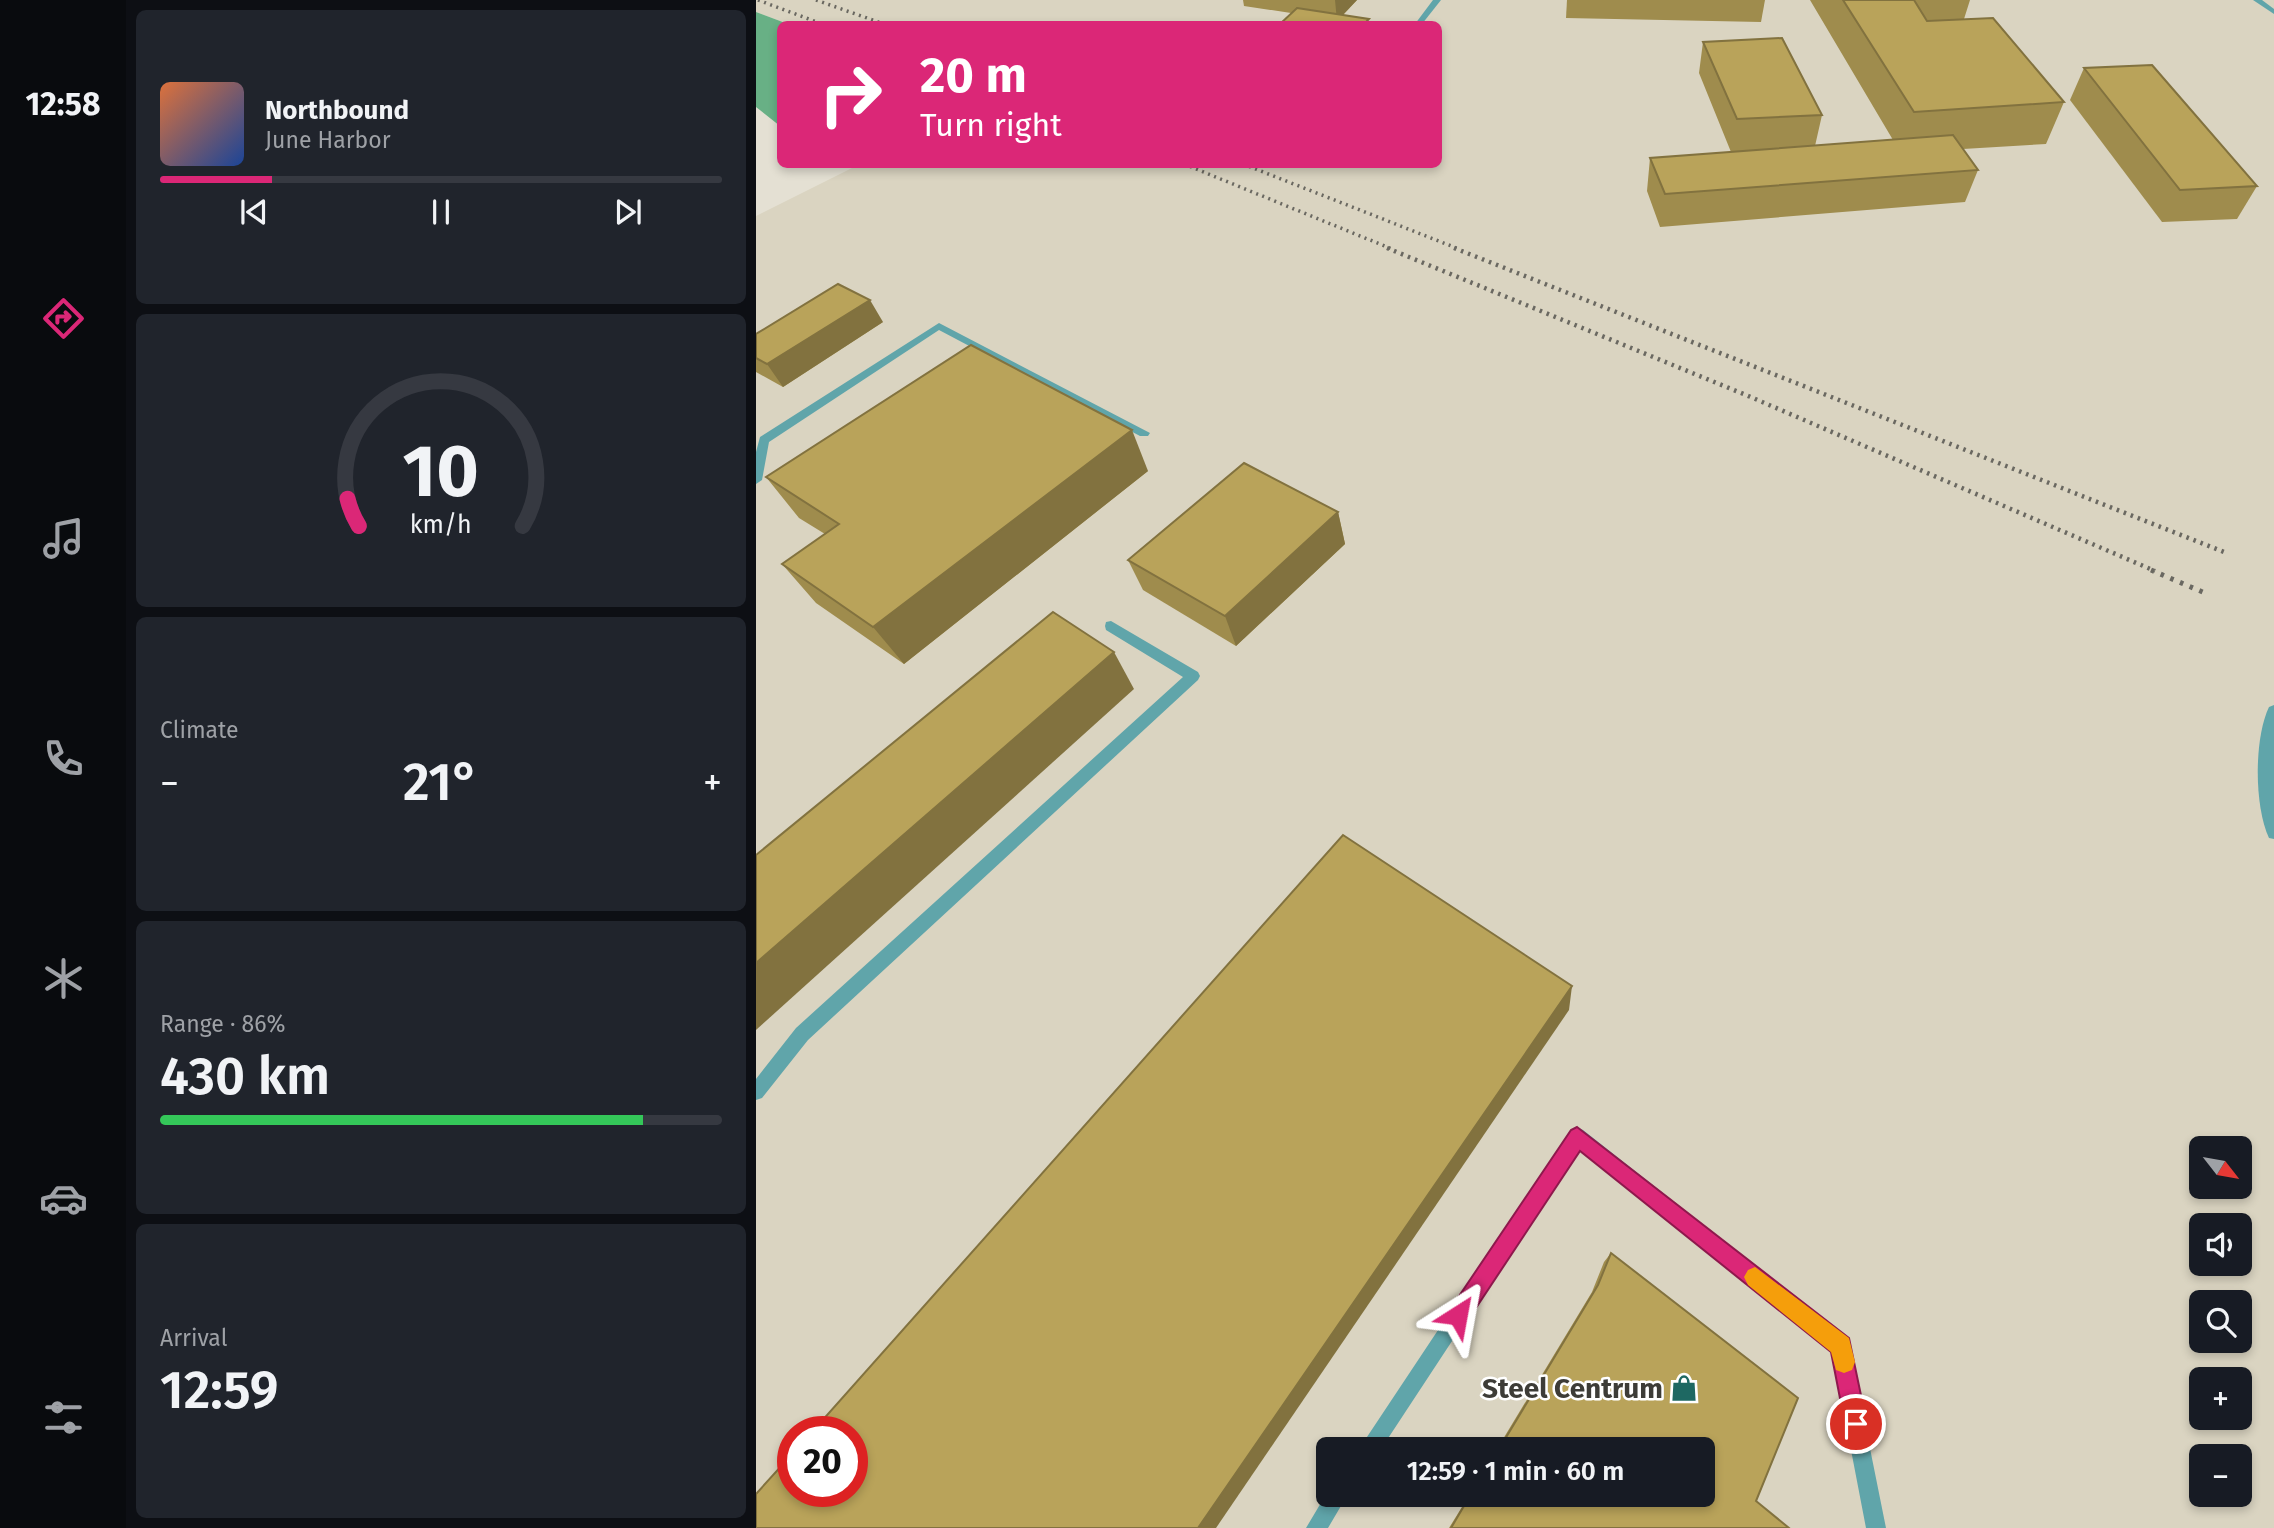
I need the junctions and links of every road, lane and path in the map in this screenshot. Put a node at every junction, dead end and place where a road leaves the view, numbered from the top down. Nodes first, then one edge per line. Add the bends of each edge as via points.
1 (1437, 0) edge
2 (2257, 0) edge
3 (2274, 12) edge
4 (1420, 21) edge
5 (1144, 433) dead end
6 (756, 481) edge
7 (1111, 626) dead end
8 (2274, 711) edge
9 (2274, 833) edge
10 (756, 1092) edge
11 (1376, 1437) edge
12 (1330, 1507) edge
13 (1316, 1528) edge
14 (1876, 1528) edge

1 - 4 street
2 - 3 street
5 - 6 street via 939,326 764,440
7 - 10 street via 1193,676 802,1034
8 - 9 street via 2267,778 2267,818
11 - 14 street via 1577,1136 1841,1346
12 - 13 street

